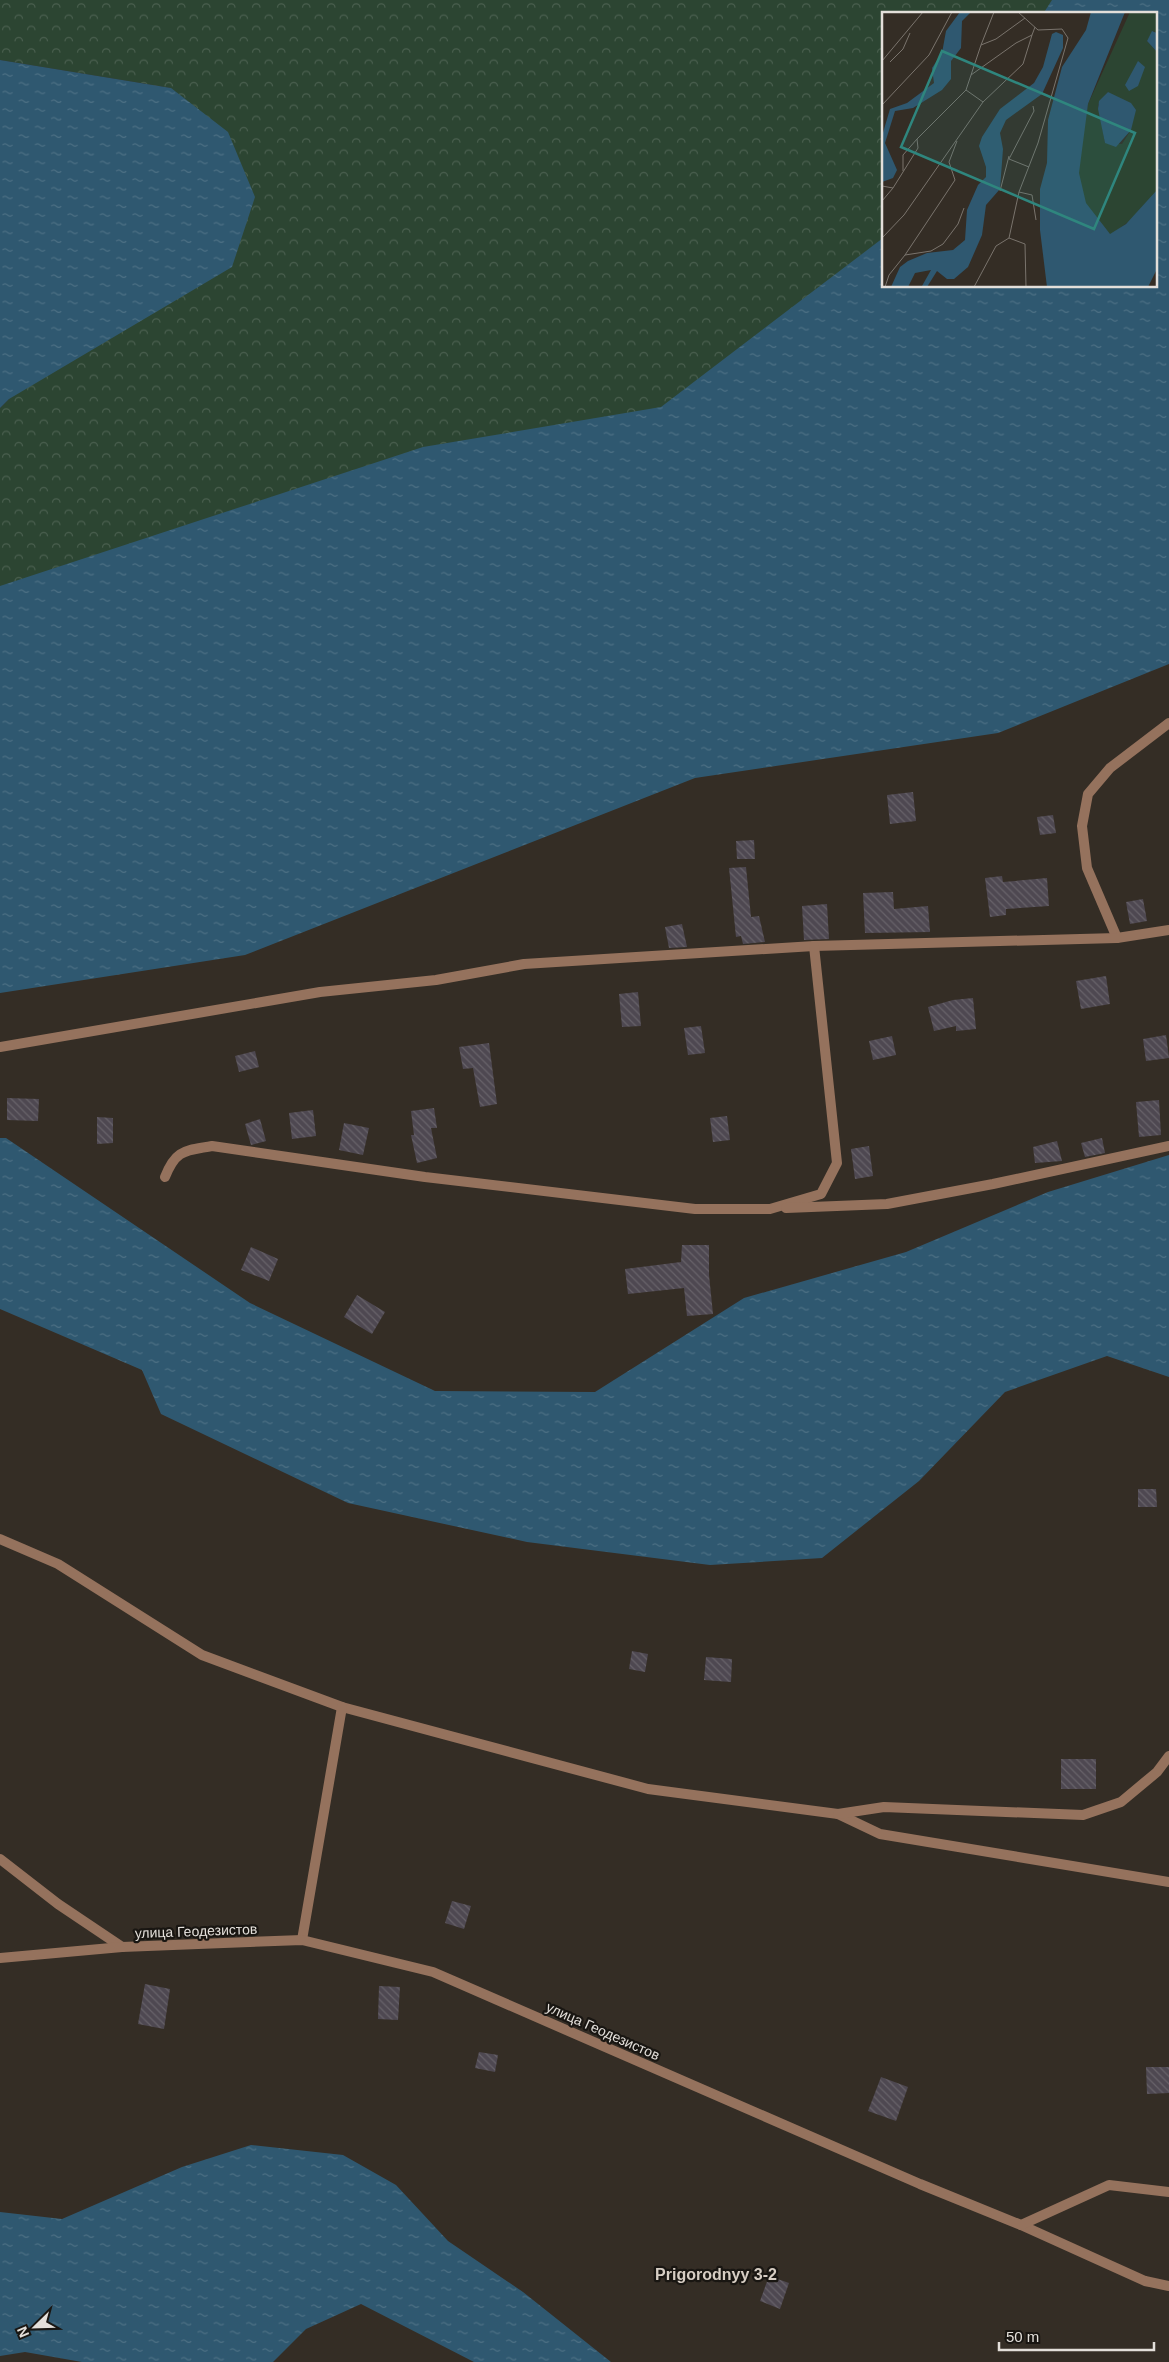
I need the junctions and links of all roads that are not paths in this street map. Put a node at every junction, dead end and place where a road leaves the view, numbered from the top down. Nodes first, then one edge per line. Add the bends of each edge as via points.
1 (1169, 723) edge
2 (1169, 930) edge
3 (1117, 938) junction
4 (814, 946) junction
5 (0, 1047) edge
6 (1169, 1146) edge
7 (165, 1177) dead end
8 (770, 1209) junction
9 (0, 1538) edge
10 (342, 1707) junction
11 (1169, 1756) edge
12 (838, 1814) junction
13 (0, 1859) edge
14 (1169, 1882) edge
15 (302, 1940) junction
16 (122, 1947) junction
17 (0, 1958) edge
18 (1169, 2192) edge
19 (1021, 2225) junction
20 (1169, 2286) edge

1 - 3 street via 1110,768 1088,794 1082,826 1087,868
2 - 3 street
3 - 4 street
4 - 5 street via 524,964 436,980 320,992
4 - 8 street via 837,1164 821,1194
6 - 8 street via 887,1204
7 - 8 street via 172,1160 185,1151 212,1146 425,1177 695,1209
9 - 10 street via 58,1564 202,1655
10 - 12 street via 648,1789
10 - 15 street
11 - 12 street via 1157,1772 1121,1802 1083,1815 884,1807
12 - 14 street via 880,1834
13 - 16 street via 58,1904
15 - 16 street, улица Геодезистов
15 - 19 street, улица Геодезистов via 433,1972
16 - 17 street, улица Геодезистов
18 - 19 street via 1109,2185
19 - 20 street, улица Геодезистов via 1145,2281

